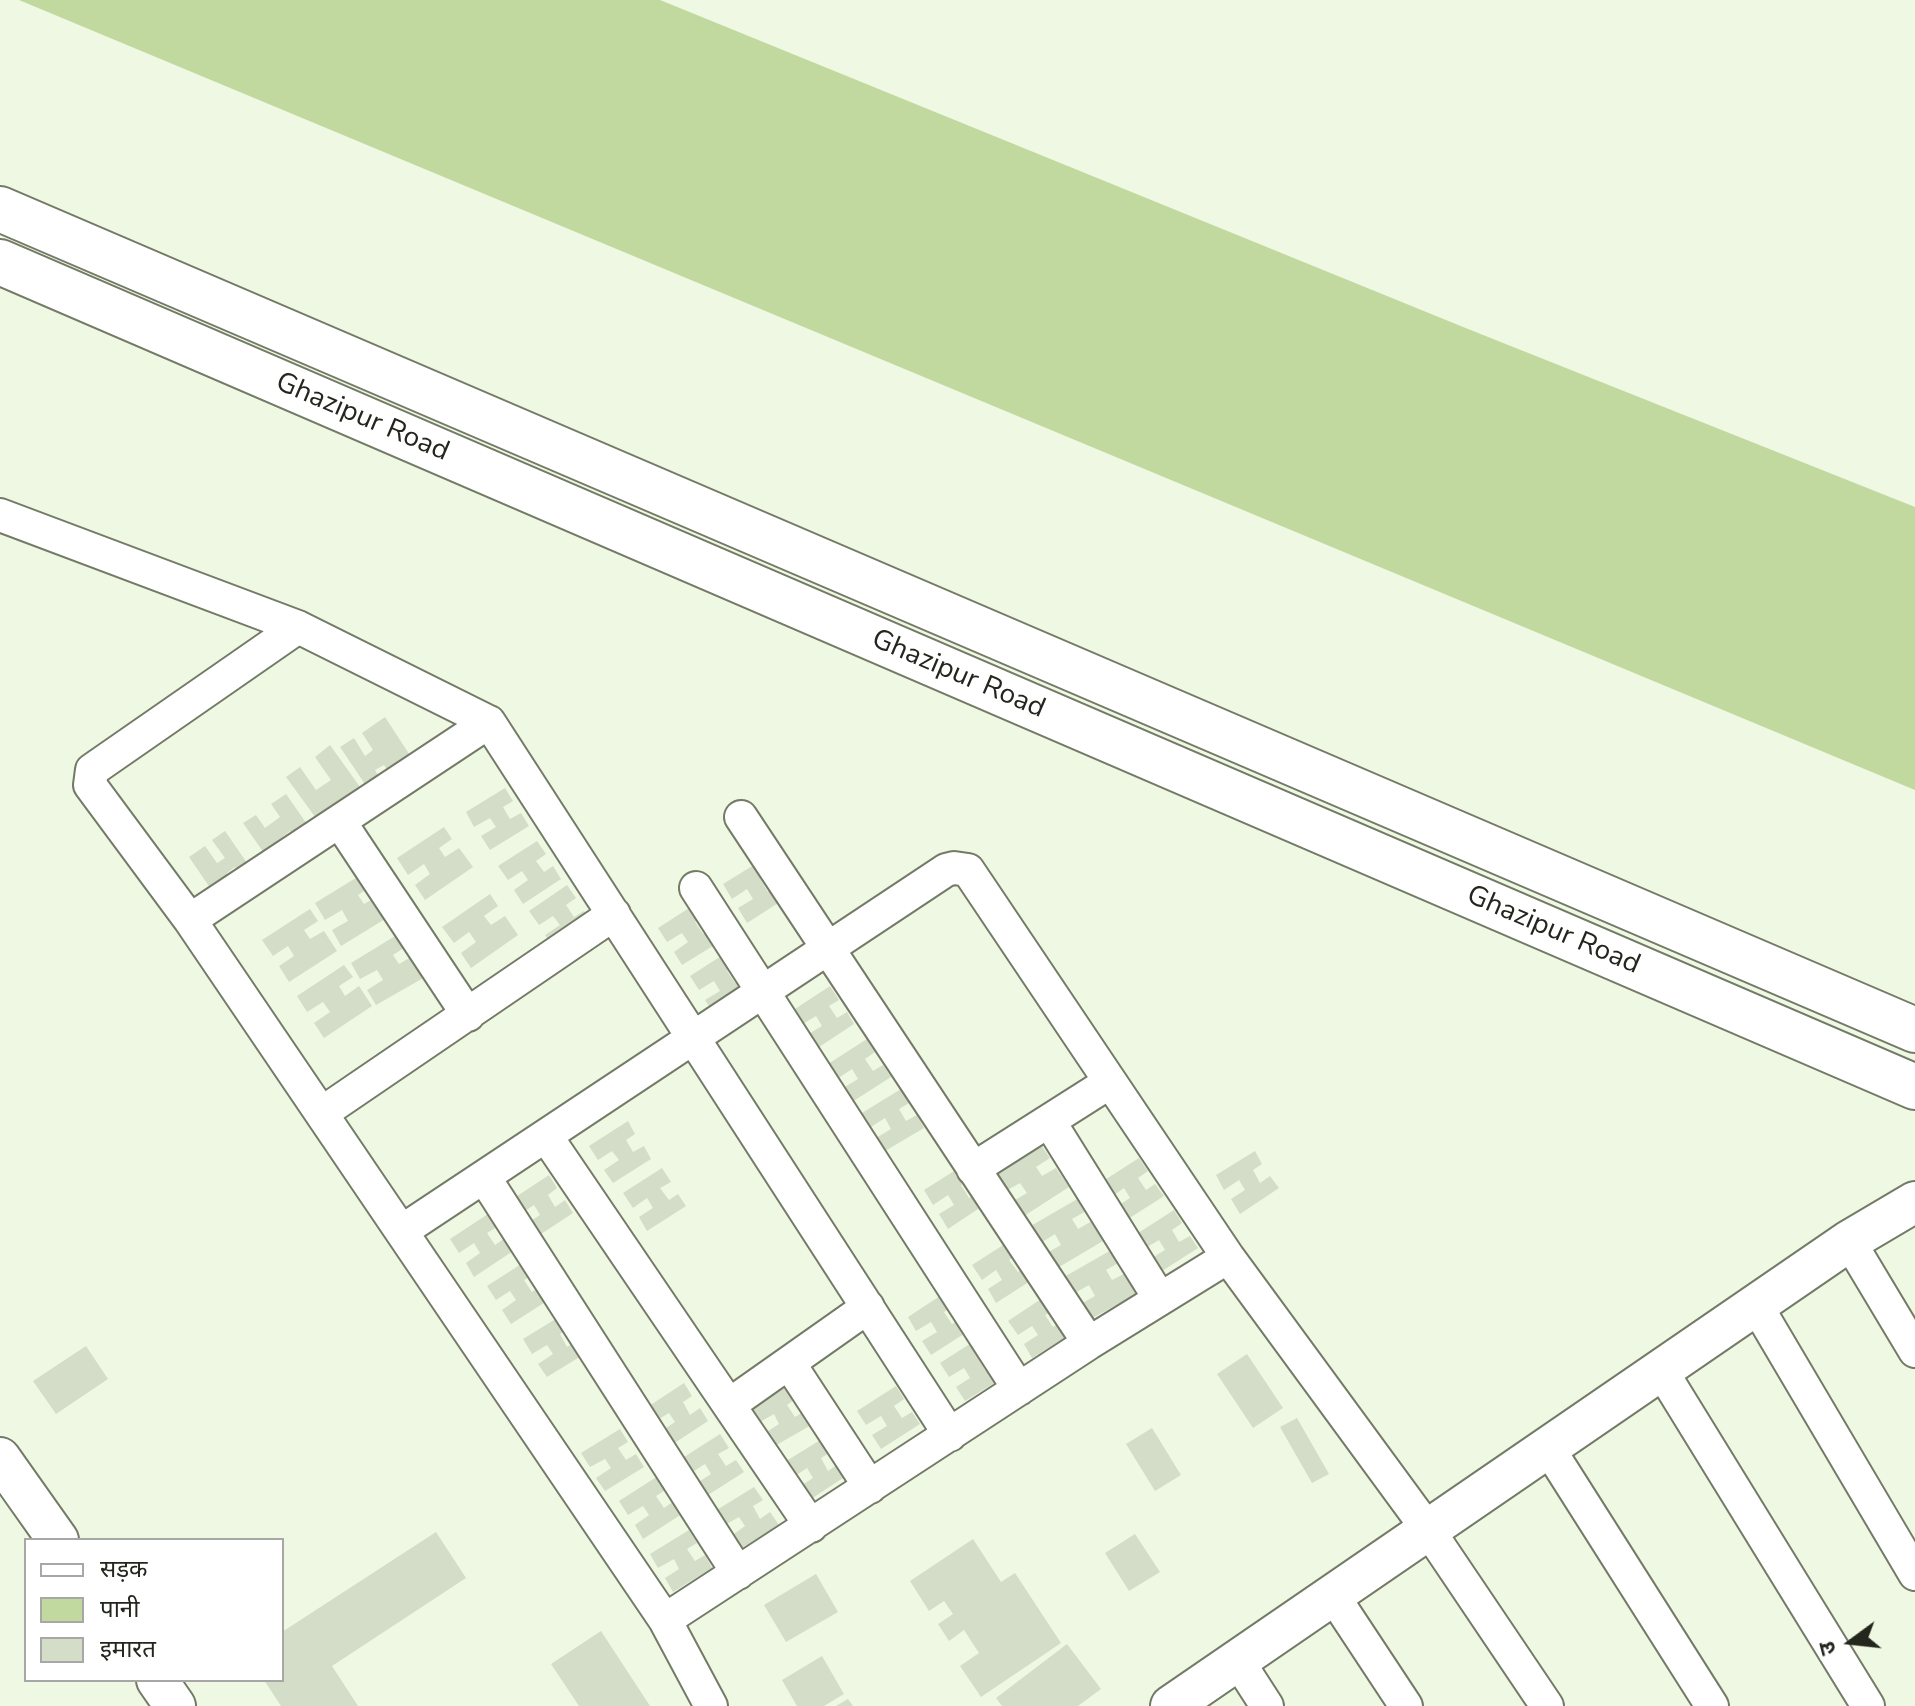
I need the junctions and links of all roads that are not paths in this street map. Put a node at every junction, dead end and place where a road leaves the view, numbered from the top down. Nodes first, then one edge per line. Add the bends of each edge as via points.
1 (0, 209) edge
2 (0, 262) edge
3 (0, 515) edge
4 (298, 627) junction
5 (489, 722) junction
6 (741, 817) dead end
7 (340, 822) junction
8 (696, 888) dead end
9 (614, 914) junction
10 (190, 920) junction
11 (828, 947) junction
12 (763, 991) junction
13 (468, 1015) junction
14 (1915, 1030) edge
15 (694, 1038) junction
16 (1110, 1082) junction
17 (1915, 1087) edge
18 (322, 1113) junction
19 (1049, 1121) junction
20 (546, 1136) junction
21 (973, 1169) junction
22 (484, 1177) junction
23 (1913, 1207) edge
24 (402, 1231) junction
25 (1849, 1241) junction
26 (1228, 1257) junction
27 (1160, 1299) junction
28 (1756, 1305) junction
29 (868, 1307) junction
30 (1089, 1343) junction
31 (1915, 1351) edge
32 (789, 1363) junction
33 (1661, 1370) junction
34 (1019, 1389) junction
35 (729, 1405) junction
36 (950, 1435) junction
37 (1547, 1446) junction
38 (0, 1458) edge
39 (870, 1487) junction
40 (811, 1526) junction
41 (1429, 1531) junction
42 (57, 1538) edge
43 (738, 1573) junction
44 (1915, 1574) edge
45 (1332, 1594) junction
46 (665, 1620) junction
47 (1238, 1661) junction
48 (158, 1682) edge
49 (175, 1706) edge
50 (711, 1706) edge
51 (1171, 1706) edge
52 (1267, 1706) edge
53 (1406, 1706) edge
54 (1547, 1706) edge
55 (1712, 1706) edge
56 (1868, 1706) edge

1 - 14 main road, Ghazipur Road
2 - 17 main road, Ghazipur Road
3 - 4 street
4 - 5 street
4 - 10 street via 90,774 90,785
5 - 7 street
5 - 9 street
6 - 11 street
7 - 10 street
7 - 13 street
8 - 12 street
9 - 13 street
9 - 15 street
10 - 18 street
11 - 12 street
11 - 16 street via 946,870 968,870
11 - 21 street
12 - 15 street
12 - 34 street
13 - 18 street
15 - 20 street
15 - 29 street
16 - 19 street
16 - 26 street
18 - 24 street
19 - 21 street
19 - 27 street
20 - 22 street
20 - 35 street
21 - 30 street
22 - 24 street
22 - 43 street
23 - 25 street
24 - 46 street
25 - 28 street
25 - 31 street
26 - 27 street
26 - 41 street
27 - 30 street
28 - 33 street
28 - 44 street
29 - 32 street
29 - 36 street
30 - 34 street
32 - 35 street
32 - 39 street
33 - 37 street
33 - 56 street
34 - 36 street
35 - 40 street
36 - 39 street
37 - 41 street
37 - 55 street
38 - 42 street
39 - 40 street
40 - 43 street
41 - 45 street
41 - 54 street
43 - 46 street
45 - 47 street
45 - 53 street
46 - 50 street
47 - 51 street
47 - 52 street
48 - 49 street

